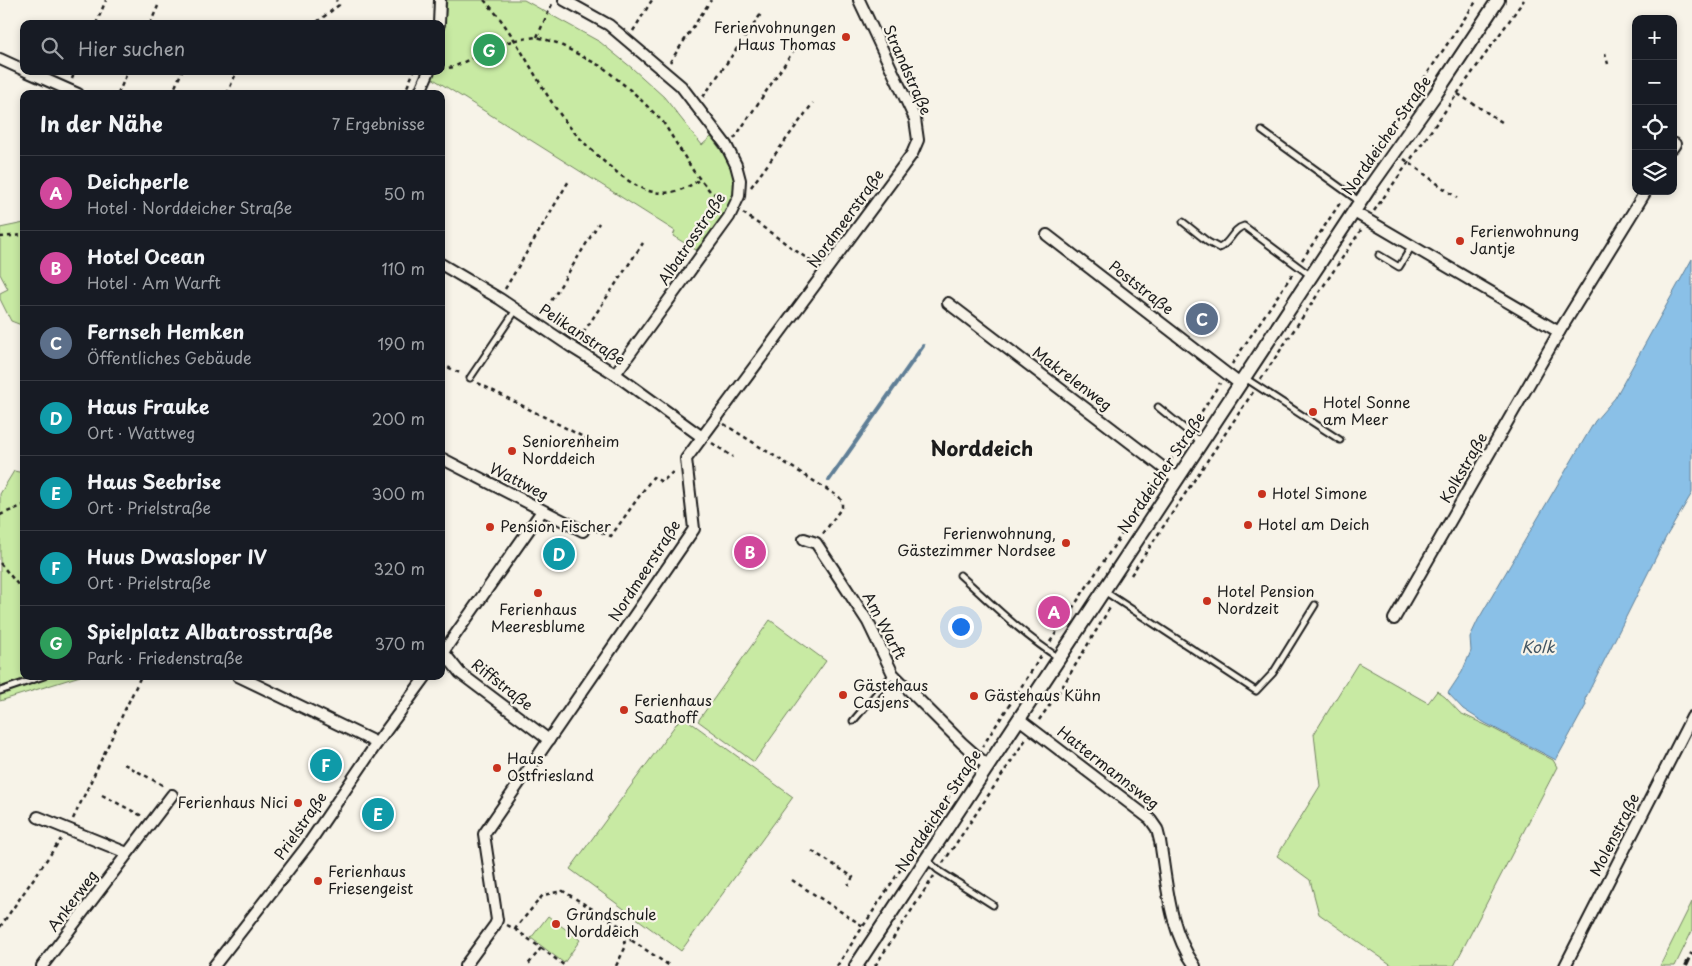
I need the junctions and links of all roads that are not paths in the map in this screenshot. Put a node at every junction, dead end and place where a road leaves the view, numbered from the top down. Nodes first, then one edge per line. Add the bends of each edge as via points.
1 (440, 0) edge
2 (564, 0) edge
3 (859, 0) edge
4 (1498, 0) edge
5 (439, 20) edge
6 (0, 59) edge
7 (20, 69) edge
8 (34, 75) edge
9 (427, 75) edge
10 (69, 90) edge
11 (421, 90) edge
12 (1262, 131) dead end
13 (912, 154) joint
14 (1644, 195) edge
15 (1357, 207) junction
16 (1183, 222) dead end
17 (1047, 234) dead end
18 (1412, 246) junction
19 (1379, 255) dead end
20 (445, 266) edge
21 (1311, 277) junction
22 (948, 303) dead end
23 (516, 310) junction
24 (1559, 332) junction
25 (615, 374) junction
26 (470, 378) road end
27 (1242, 381) junction
28 (1158, 407) dead end
29 (702, 437) junction
30 (1340, 440) dead end
31 (1202, 442) junction
32 (445, 460) edge
33 (1178, 479) junction
34 (542, 511) junction
35 (583, 531) road end
36 (804, 539) dead end
37 (960, 576) dead end
38 (1104, 590) junction
39 (1314, 605) dead end
40 (1394, 619) dead end
41 (445, 648) edge
42 (445, 656) edge
43 (1059, 658) junction
44 (893, 674) junction
45 (32, 680) edge
46 (246, 680) edge
47 (423, 680) edge
48 (0, 691) edge
49 (1692, 717) edge
50 (1019, 719) junction
51 (854, 721) dead end
52 (549, 740) junction
53 (377, 743) junction
54 (988, 766) junction
55 (172, 795) road end
56 (38, 817) dead end
57 (127, 853) junction
58 (927, 860) junction
59 (993, 905) dead end
60 (42, 966) edge
61 (214, 966) edge
62 (465, 966) edge
63 (856, 966) edge
64 (1194, 966) edge
65 (1565, 966) edge

1 - 5 street
2 - 25 street, Albatrosstraße via 608,25 680,86 728,149 740,180 739,196 729,217
3 - 13 street, Strandstraße via 915,119 918,140
4 - 15 street, Norddeicher Straße
6 - 7 street
8 - 10 street
9 - 11 street
12 - 15 lane via 1347,193
13 - 29 street, Nordmeerstraße
14 - 24 street, Kolkstraße
15 - 18 street via 1368,220
15 - 21 street, Norddeicher Straße
16 - 21 lane via 1219,248 1225,246 1238,227 1244,226
17 - 27 street, Poststraße via 1226,373
18 - 19 lane via 1399,267
18 - 24 street
20 - 23 street, Pelikanstraße
21 - 27 street, Norddeicher Straße
22 - 33 street, Makrelenweg
23 - 25 street, Pelikanstraße
23 - 26 lane
24 - 40 street, Kolkstraße
25 - 29 street, Pelikanstraße
27 - 30 lane via 1256,386
27 - 31 street, Norddeicher Straße
28 - 31 lane
29 - 52 street, Nordmeerstraße via 686,459 694,529
31 - 33 street, Norddeicher Straße
32 - 34 street, Wattweg
33 - 38 street, Norddeicher Straße
34 - 35 street, Wattweg
34 - 41 street
36 - 44 street, Am Warft via 816,543 868,622
37 - 43 lane
38 - 39 lane via 1256,691 1273,673
38 - 43 street, Norddeicher Straße
42 - 52 street, Riffstraße via 460,673
43 - 50 street, Norddeicher Straße
44 - 51 lane
44 - 54 street, Am Warft
45 - 48 lane
46 - 53 street
47 - 53 street, Prielstraße
49 - 65 street, Molenstraße
50 - 54 street, Norddeicher Straße
50 - 64 street, Hattermannsweg via 1150,819 1160,841 1173,920
52 - 62 street, Nordmeerstraße via 484,834 497,920
53 - 61 street, Prielstraße via 307,846
54 - 58 street, Norddeicher Straße
55 - 57 street, Ankerweg
56 - 57 street
57 - 60 street, Ankerweg
58 - 59 lane
58 - 63 street, Norddeicher Straße

